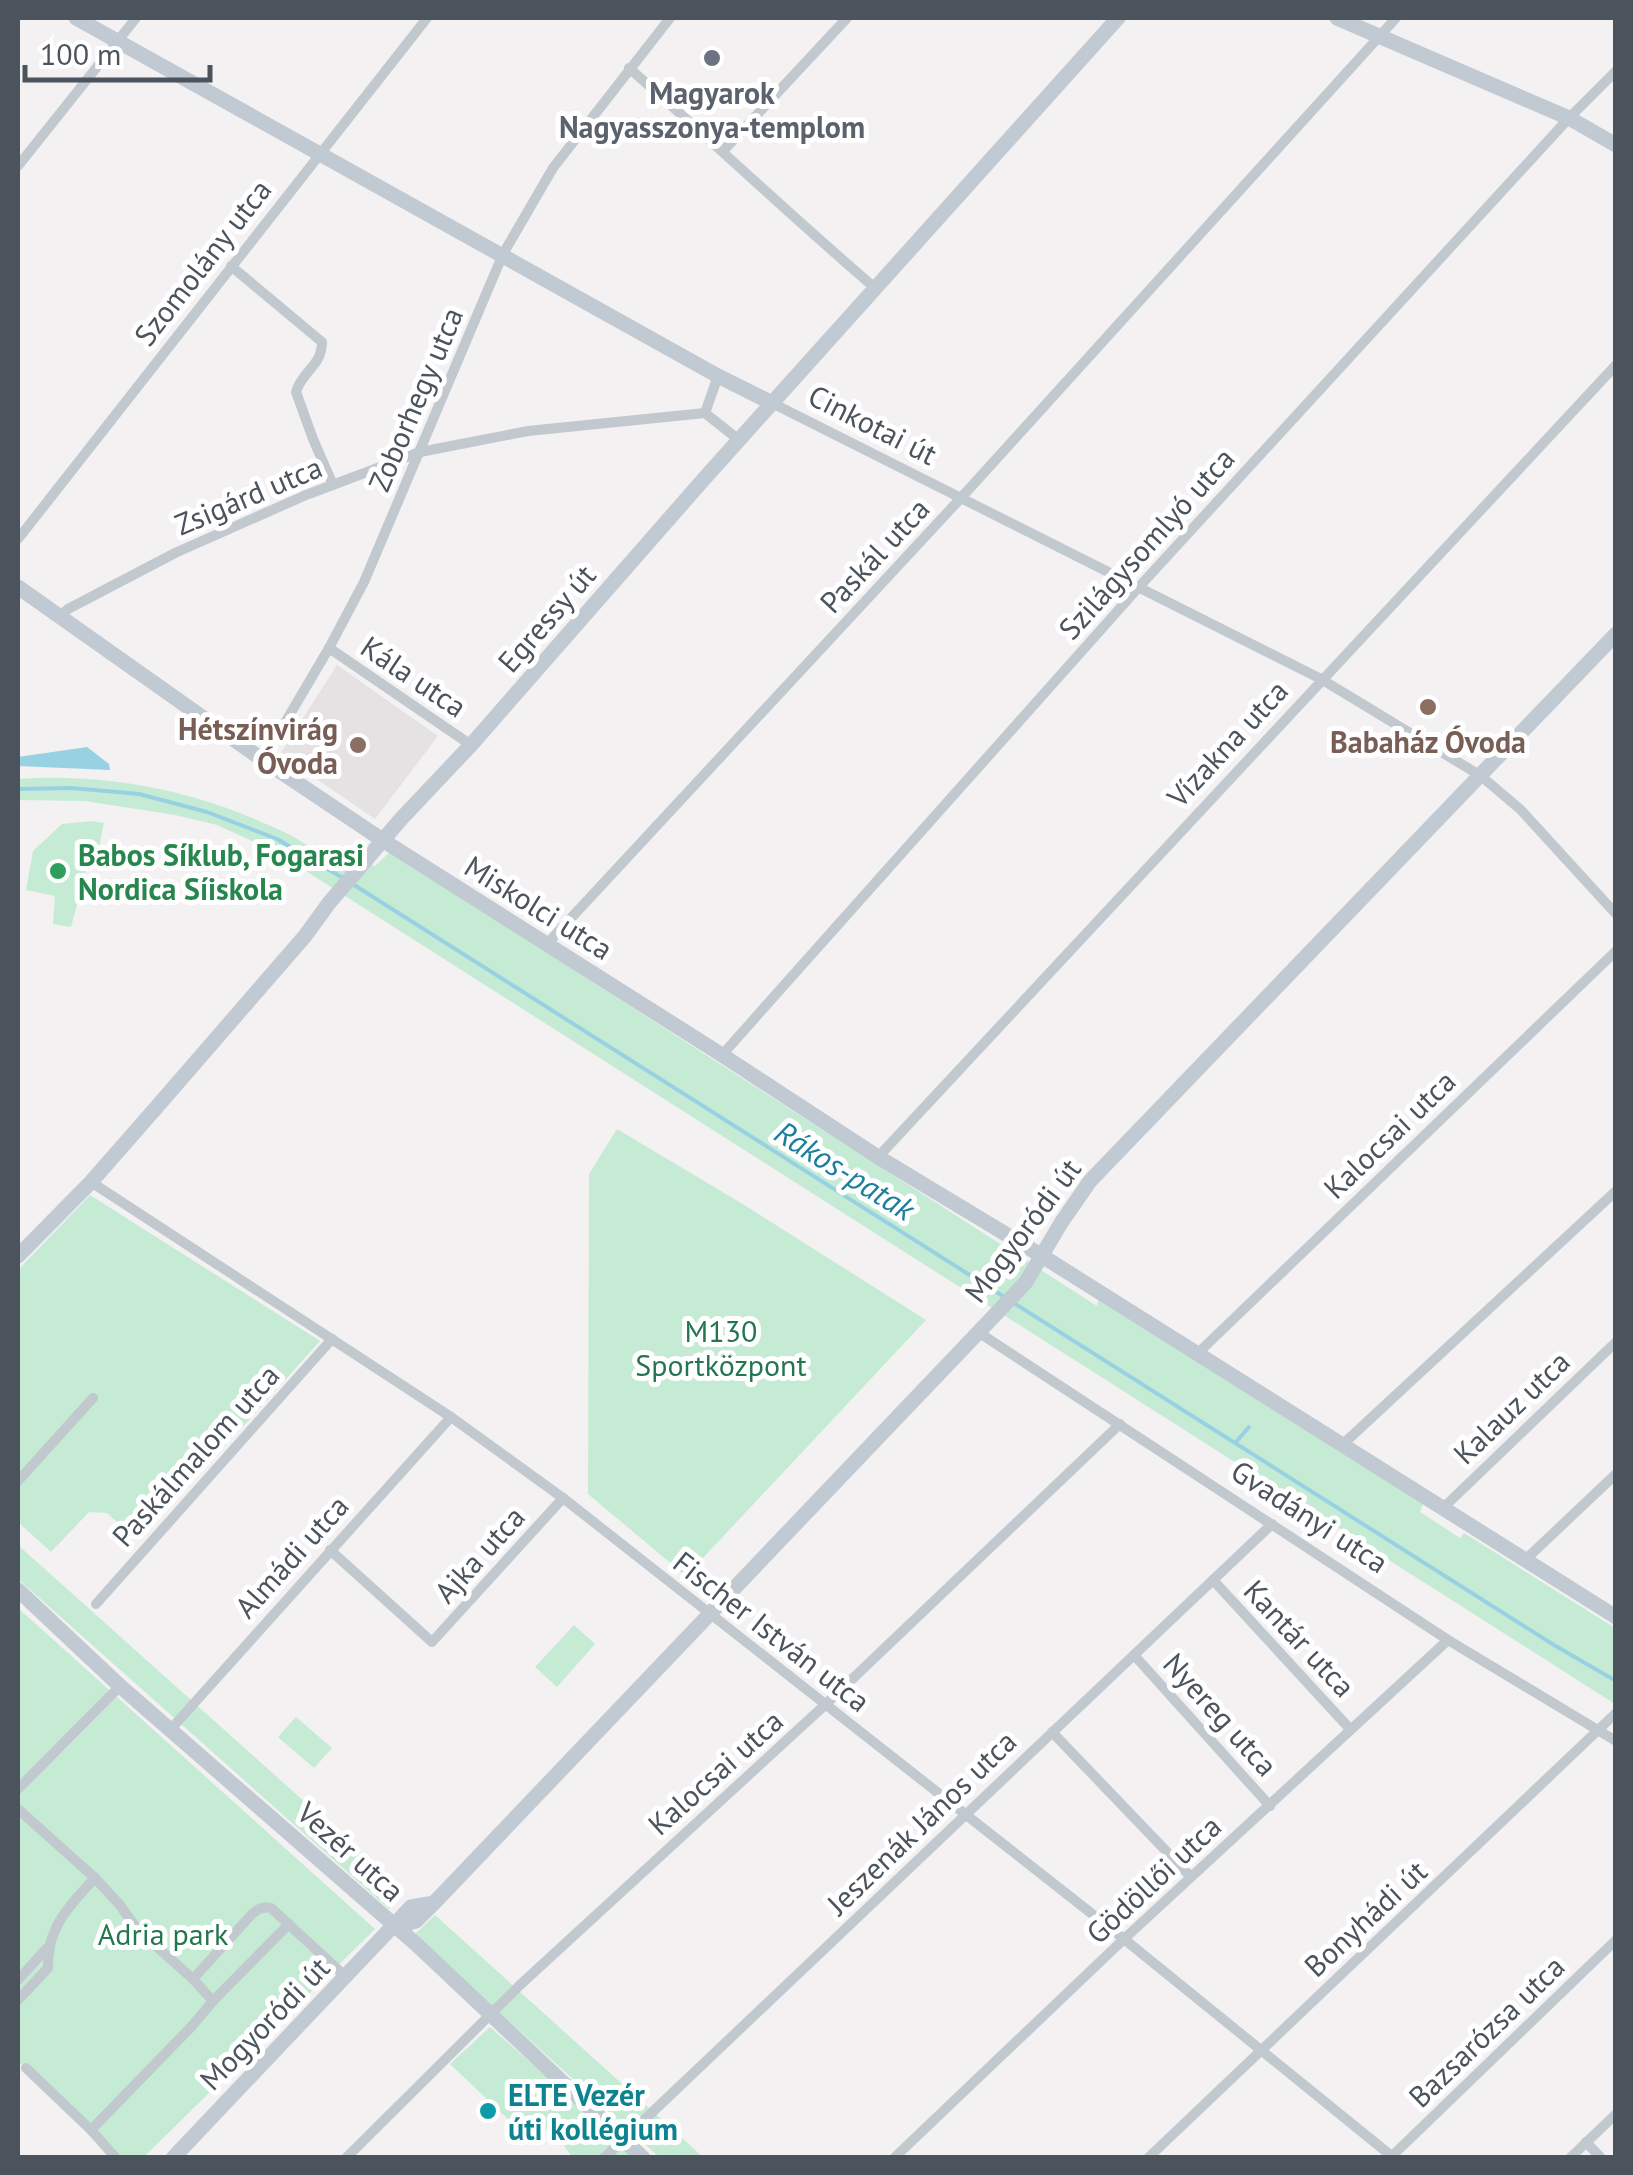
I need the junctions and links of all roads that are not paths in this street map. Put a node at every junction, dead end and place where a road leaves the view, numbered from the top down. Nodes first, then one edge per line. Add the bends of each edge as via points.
1 (76, 18) edge
2 (136, 18) edge
3 (427, 18) edge
4 (670, 18) edge
5 (1118, 18) edge
6 (1337, 18) edge
7 (1396, 18) edge
8 (839, 20) edge
9 (1379, 36) junction
10 (118, 40) junction
11 (629, 68) junction
12 (1616, 71) edge
13 (1570, 118) junction
14 (1616, 145) edge
15 (724, 151) junction
16 (320, 153) junction
17 (18, 166) edge
18 (503, 254) junction
19 (231, 266) junction
20 (874, 288) junction
21 (1616, 366) edge
22 (718, 376) junction
23 (772, 403) junction
24 (705, 412) junction
25 (739, 440) junction
26 (420, 452) junction
27 (333, 485) junction
28 (960, 498) junction
29 (18, 539) edge
30 (18, 587) edge
31 (1138, 588) junction
32 (59, 617) junction
33 (1616, 634) edge
34 (329, 648) junction
35 (1321, 679) junction
36 (471, 745) junction
37 (263, 760) junction
38 (1481, 776) junction
39 (384, 840) junction
40 (1616, 914) edge
41 (546, 945) junction
42 (1616, 951) edge
43 (722, 1055) junction
44 (878, 1157) junction
45 (90, 1182) junction
46 (1616, 1191) edge
47 (18, 1256) edge
48 (1042, 1256) junction
49 (978, 1332) junction
50 (332, 1339) junction
51 (1616, 1342) edge
52 (1197, 1354) junction
53 (93, 1398) dead end
54 (451, 1416) junction
55 (1120, 1424) junction
56 (1341, 1446) junction
57 (1616, 1474) edge
58 (18, 1481) edge
59 (563, 1498) junction
60 (1442, 1509) junction
61 (1272, 1524) junction
62 (330, 1550) junction
63 (1525, 1560) junction
64 (1214, 1580) junction
65 (18, 1590) edge
66 (96, 1604) dead end
67 (708, 1614) junction
68 (1616, 1617) edge
69 (1448, 1640) junction
70 (1134, 1655) junction
71 (120, 1686) junction
72 (826, 1704) junction
73 (1616, 1714) edge
74 (1350, 1729) junction
75 (170, 1730) junction
76 (1598, 1730) junction
77 (1052, 1732) junction
78 (1616, 1740) edge
79 (18, 1789) edge
80 (1270, 1806) junction
81 (18, 1809) edge
82 (964, 1814) junction
83 (1192, 1877) junction
84 (96, 1878) junction
85 (289, 1924) junction
86 (394, 1927) junction
87 (1124, 1939) junction
88 (1616, 1940) edge
89 (48, 1948) junction
90 (346, 1977) junction
91 (192, 1978) junction
92 (18, 1980) edge
93 (18, 2000) edge
94 (214, 2001) junction
95 (490, 2016) junction
96 (1260, 2051) junction
97 (26, 2068) dead end
98 (1616, 2114) edge
99 (91, 2130) junction
100 (623, 2140) junction
101 (1586, 2142) junction
102 (1392, 2157) edge
103 (116, 2158) edge
104 (173, 2158) edge
105 (346, 2158) edge
106 (604, 2158) edge
107 (643, 2158) edge
108 (894, 2158) edge
109 (1148, 2158) edge
110 (1570, 2158) edge
111 (1601, 2158) edge

1 - 10 street, Cinkotai út
2 - 10 street
3 - 16 street, Szomolány utca
4 - 11 street, Zoborhegy utca
5 - 20 street, Egressy út
6 - 9 street
7 - 9 street, Paskál utca
8 - 15 street
9 - 13 street
9 - 28 street, Paskál utca
10 - 16 street, Cinkotai út
10 - 17 street
11 - 15 street
11 - 18 street, Zoborhegy utca via 554,168
12 - 13 street, Szilágysomlyó utca
13 - 14 street
13 - 31 street, Szilágysomlyó utca
15 - 20 street
16 - 18 street, Cinkotai út
16 - 19 street, Szomolány utca
18 - 22 street, Cinkotai út
18 - 26 street, Zoborhegy utca
19 - 27 street via 322,342 322,355 296,392
19 - 29 street, Szomolány utca
20 - 23 street, Egressy út
21 - 35 street, Vízakna utca
22 - 23 street, Cinkotai út
22 - 24 street
23 - 25 street, Egressy út
23 - 28 street, Cinkotai út
24 - 25 street
24 - 26 street, Zsigárd utca
25 - 36 street, Egressy út
26 - 27 street, Zsigárd utca
26 - 34 street, Zoborhegy utca
27 - 32 street, Zsigárd utca via 175,553
28 - 31 street, Cinkotai út
28 - 41 street, Paskál utca
30 - 32 street, Miskolci utca
31 - 35 street, Cinkotai út
31 - 43 street, Szilágysomlyó utca
32 - 37 street, Miskolci utca
33 - 38 street, Mogyoródi út
34 - 36 street, Kála utca
34 - 37 street, Zoborhegy utca
35 - 38 street, Cinkotai út
35 - 44 street, Vízakna utca
36 - 39 street, Egressy út
37 - 39 street, Miskolci utca
38 - 40 street, Cinkotai út
38 - 48 street, Mogyoródi út via 1090,1181
39 - 41 street, Miskolci utca
39 - 45 street, Egressy út
41 - 43 street, Miskolci utca
42 - 52 street, Kalocsai utca
43 - 44 street, Miskolci utca
44 - 48 street, Miskolci utca
45 - 47 street, Egressy út
45 - 50 street, Fischer István utca
46 - 56 street
48 - 49 street, Mogyoródi út
48 - 52 street
49 - 55 street, Gvadányi utca
49 - 67 street, Mogyoródi út
50 - 54 street, Fischer István utca
50 - 66 street, Paskálmalom utca
51 - 60 street, Kalauz utca
52 - 56 street
53 - 58 street
54 - 59 street, Fischer István utca
54 - 62 street, Almádi utca
55 - 61 street, Gvadányi utca
55 - 72 street, Kalocsai utca
56 - 60 street
57 - 63 street
59 - 62 street, Ajka utca via 432,1642
59 - 67 street, Fischer István utca
60 - 63 street
61 - 64 street, Jeszenák János utca
61 - 69 street, Gvadányi utca
62 - 75 street, Almádi utca
63 - 68 street
64 - 70 street, Jeszenák János utca
64 - 74 street, Kantár utca
65 - 71 street, Vezér utca
67 - 72 street, Fischer István utca
67 - 86 street, Mogyoródi út via 434,1904 416,1921
69 - 74 street, Gödöllői utca
69 - 76 street, Gvadányi utca
70 - 77 street, Jeszenák János utca
70 - 80 street, Nyereg utca
71 - 75 street, Vezér utca
71 - 79 street
72 - 82 street, Fischer István utca
72 - 95 street, Kalocsai utca
73 - 76 street, Bonyhádi út
74 - 80 street, Gödöllői utca
75 - 86 street, Vezér utca
76 - 78 street, Gvadányi utca
76 - 96 street, Bonyhádi út
77 - 82 street, Jeszenák János utca
77 - 83 street
80 - 83 street, Gödöllői utca
81 - 84 street
82 - 87 street, Fischer István utca
82 - 100 street, Jeszenák János utca
83 - 87 street, Gödöllői utca
84 - 89 street via 63,1913
84 - 91 street via 137,1929
85 - 90 street
85 - 91 street via 271,1908 260,1908
85 - 94 street
86 - 90 street, Mogyoródi út
86 - 95 street, Vezér utca
87 - 96 street, Fischer István utca
87 - 108 street, Gödöllői utca
88 - 102 street, Bazsarózsa utca
89 - 92 street
89 - 93 street via 48,1968
90 - 104 street, Mogyoródi út
91 - 94 street
94 - 99 street
95 - 100 street, Vezér utca
95 - 105 street, Kalocsai utca
96 - 102 street, Fischer István utca
96 - 109 street, Bonyhádi út
97 - 99 street
98 - 101 street
99 - 103 street
100 - 106 street, Jeszenák János utca
100 - 107 street, Vezér utca
101 - 110 street
101 - 111 street

